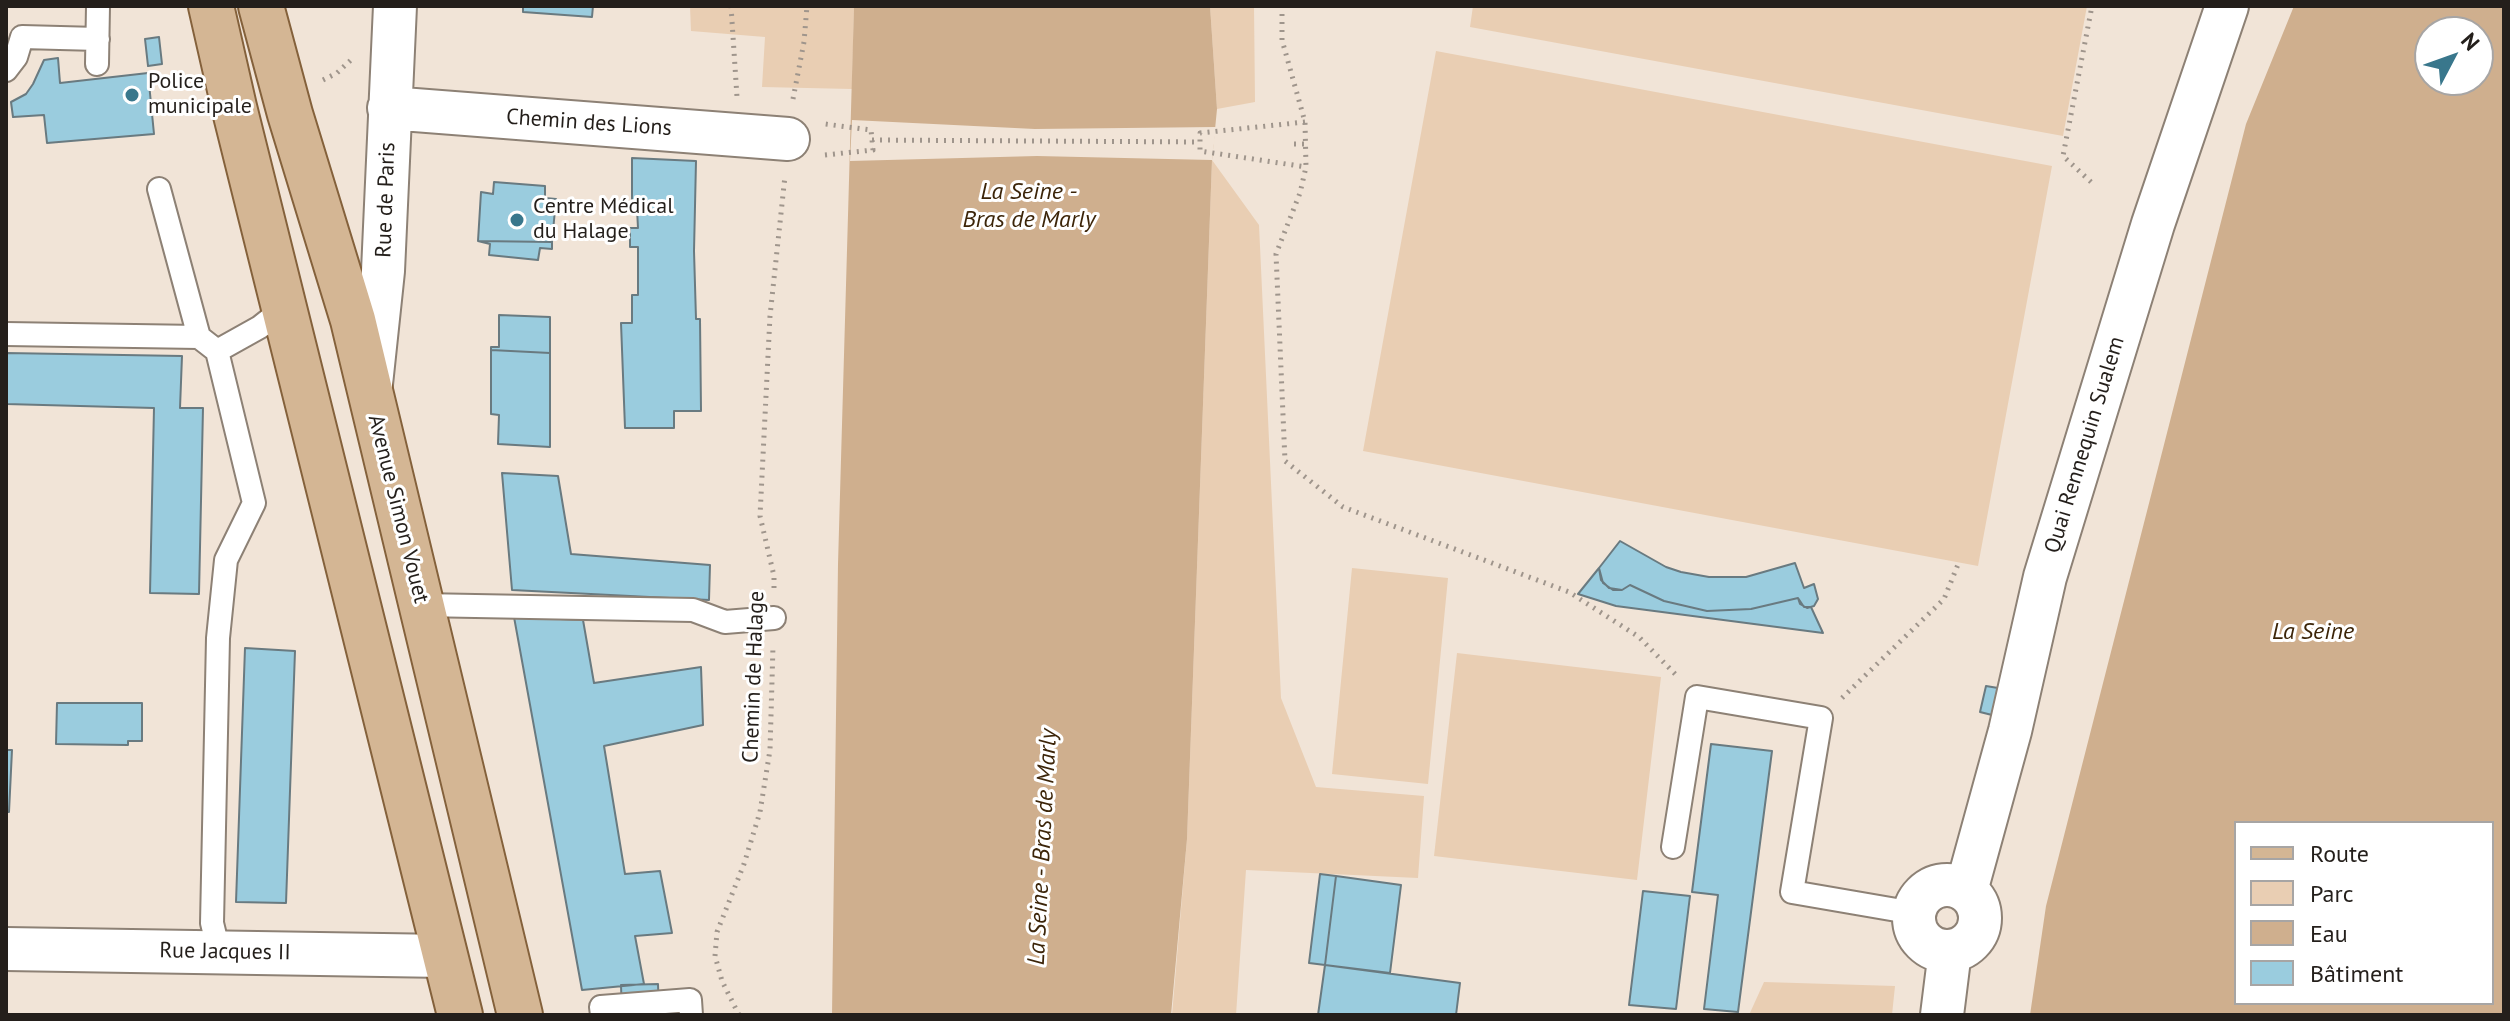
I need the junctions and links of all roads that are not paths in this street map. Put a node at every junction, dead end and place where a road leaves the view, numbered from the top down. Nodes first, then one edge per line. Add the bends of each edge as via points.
1 (98, 6) edge
2 (211, 6) edge
3 (261, 6) edge
4 (395, 6) edge
5 (2227, 6) edge
6 (98, 39) junction
7 (97, 64) dead end
8 (6, 70) edge
9 (389, 108) junction
10 (803, 133) road end
11 (159, 189) dead end
12 (284, 308) junction
13 (6, 334) edge
14 (199, 337) junction
15 (217, 351) junction
16 (370, 393) junction
17 (421, 605) junction
18 (774, 618) road end
19 (1673, 847) dead end
20 (488, 887) junction
21 (1966, 891) junction
22 (1914, 913) junction
23 (6, 949) edge
24 (1950, 951) junction
25 (219, 952) junction
26 (445, 956) junction
27 (519, 1011) edge
28 (460, 1015) edge
29 (602, 1015) edge
30 (691, 1015) edge
31 (1942, 1015) edge

1 - 6 lane
2 - 12 main road
3 - 16 main road, Avenue Simon Vouet
4 - 9 street, Rue de Paris
5 - 21 street, Quai Rennequin Sualem via 2153,224 2045,577
6 - 7 lane
6 - 8 lane via 22,37
9 - 10 street, Chemin des Lions
9 - 16 street, Rue de Paris via 383,271
11 - 14 lane
12 - 15 lane
12 - 26 main road
13 - 14 lane
14 - 15 lane
15 - 25 lane via 254,503 226,560 218,638 212,923
16 - 17 main road, Avenue Simon Vouet
17 - 18 lane via 693,610 725,622
17 - 20 main road, Avenue Simon Vouet
19 - 22 lane via 1697,697 1821,718 1792,892
20 - 26 main road
20 - 27 main road, Avenue Simon Vouet
21 - 22 street via 1934,887
21 - 24 street via 1979,910 1977,932
22 - 24 street via 1923,941
23 - 25 street, Rue Jacques II
24 - 31 street
25 - 26 street, Rue Jacques II
26 - 27 main road
26 - 28 main road
29 - 30 lane via 601,1007 690,1000

